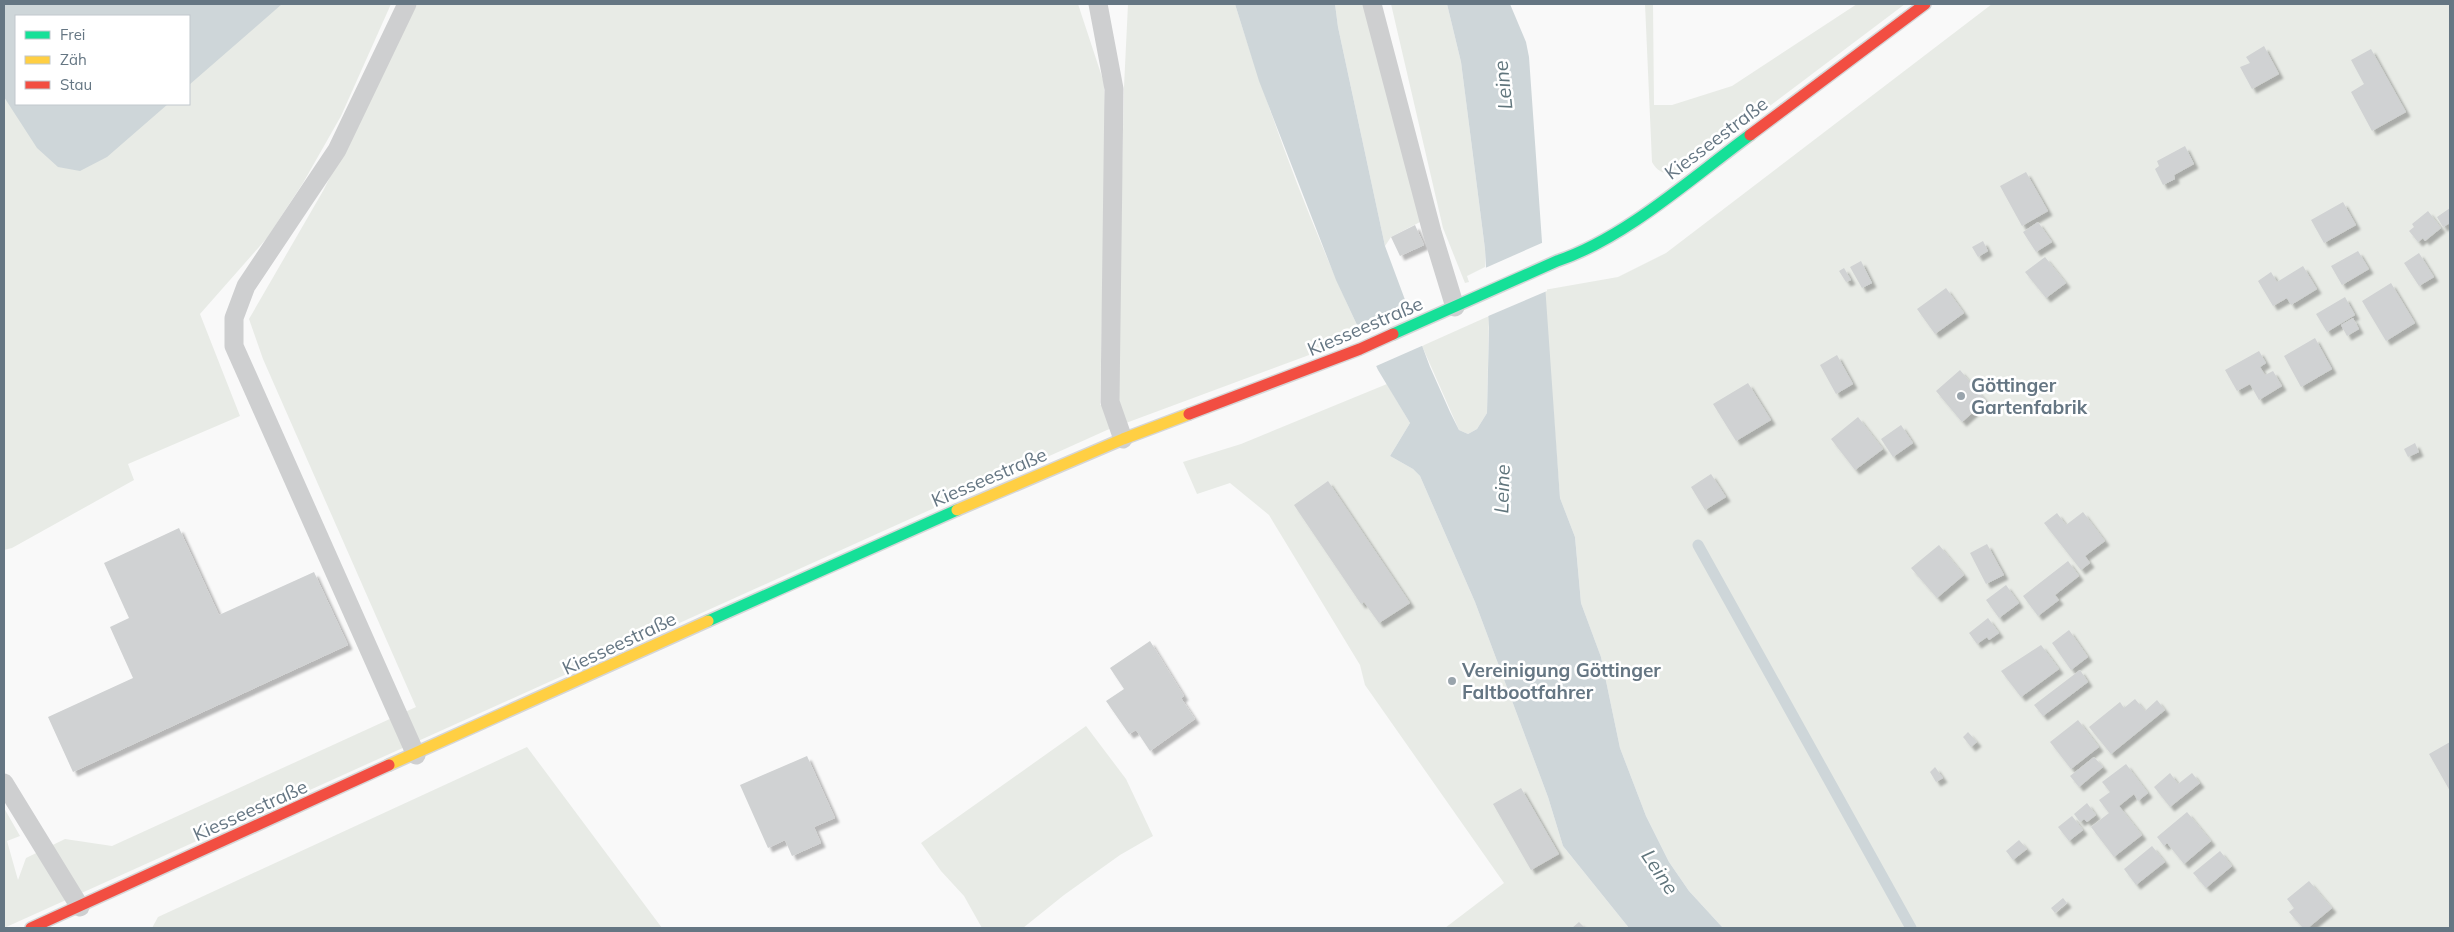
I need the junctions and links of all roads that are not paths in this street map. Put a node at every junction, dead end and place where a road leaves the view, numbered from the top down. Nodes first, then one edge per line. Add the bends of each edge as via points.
1 (406, 4) edge
2 (1098, 4) edge
3 (1372, 4) edge
4 (1925, 4) edge
5 (1455, 307) junction
6 (1123, 439) junction
7 (416, 755) junction
8 (4, 783) edge
9 (80, 907) junction
10 (31, 928) edge

1 - 7 lane via 337,150 246,286 234,318 234,346
2 - 6 lane via 1114,90 1110,402
3 - 5 lane
4 - 5 street, Kiesseestraße via 1644,214 1582,253
5 - 6 street, Kiesseestraße via 1360,349
6 - 7 street, Kiesseestraße via 875,545
7 - 9 street, Kiesseestraße
8 - 9 lane
9 - 10 street, Kiesseestraße

